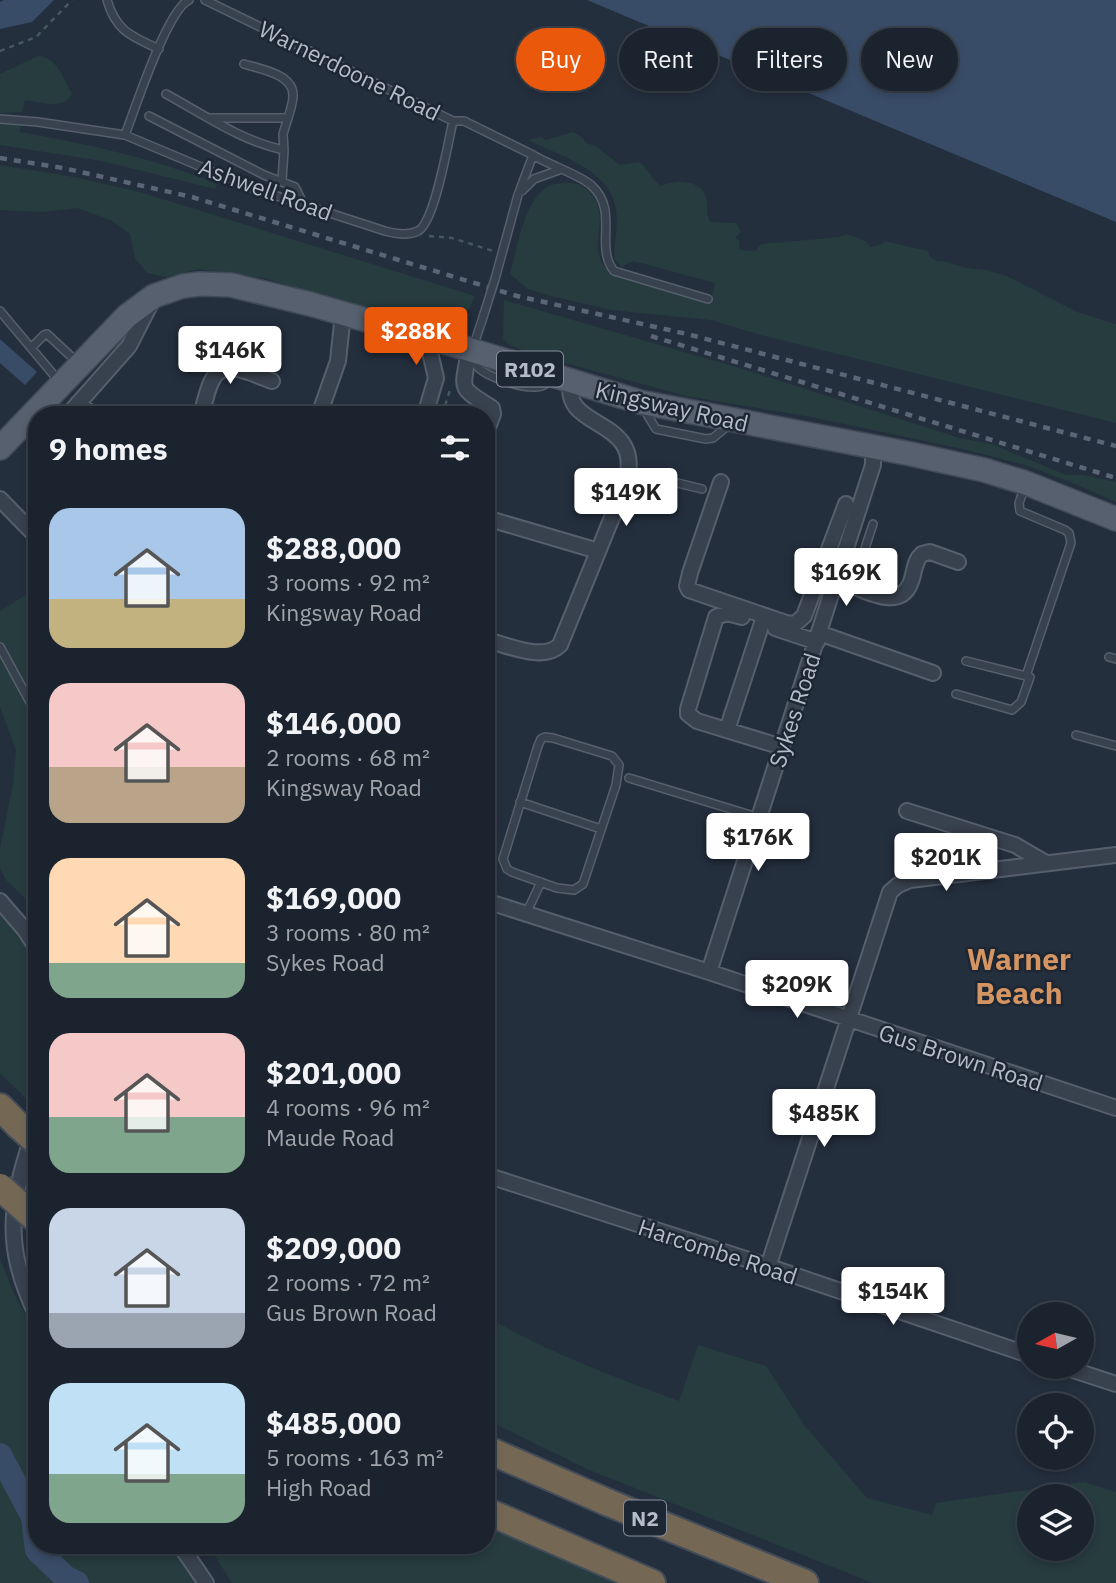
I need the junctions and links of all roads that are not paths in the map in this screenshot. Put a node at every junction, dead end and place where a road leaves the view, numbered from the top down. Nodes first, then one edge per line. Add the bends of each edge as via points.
1 (107, 0) edge
2 (189, 0) edge
3 (205, 0) edge
4 (159, 49) junction
5 (244, 64) dead end
6 (166, 94) dead end
7 (149, 116) dead end
8 (210, 118) junction
9 (288, 118) junction
10 (0, 119) edge
11 (453, 121) junction
12 (125, 135) junction
13 (284, 150) junction
14 (533, 155) junction
15 (560, 170) junction
16 (282, 181) junction
17 (518, 195) junction
18 (304, 205) junction
19 (154, 296) junction
20 (708, 299) dead end
21 (0, 311) edge
22 (343, 314) junction
23 (427, 339) junction
24 (31, 348) junction
25 (471, 350) junction
26 (80, 365) junction
27 (562, 379) junction
28 (272, 381) dead end
29 (62, 384) junction
30 (78, 403) junction
31 (46, 406) edge
32 (76, 406) edge
33 (82, 406) edge
34 (204, 406) edge
35 (322, 406) edge
36 (428, 406) edge
37 (489, 406) edge
38 (28, 424) edge
39 (873, 446) junction
40 (0, 448) edge
41 (629, 471) junction
42 (721, 482) dead end
43 (1026, 483) junction
44 (702, 489) dead end
45 (0, 499) edge
46 (846, 504) dead end
47 (1116, 519) edge
48 (495, 522) edge
49 (873, 524) dead end
50 (28, 528) edge
51 (597, 551) junction
52 (958, 562) dead end
53 (853, 585) junction
54 (834, 586) junction
55 (814, 588) junction
56 (762, 623) junction
57 (818, 637) junction
58 (495, 642) edge
59 (0, 647) edge
60 (966, 660) dead end
61 (933, 673) dead end
62 (1026, 676) junction
63 (956, 694) dead end
64 (28, 698) edge
65 (727, 730) junction
66 (1076, 735) dead end
67 (1116, 746) edge
68 (782, 747) junction
69 (629, 778) dead end
70 (520, 802) junction
71 (906, 811) dead end
72 (757, 817) junction
73 (601, 829) junction
74 (1116, 855) edge
75 (1046, 863) junction
76 (541, 882) junction
77 (0, 901) edge
78 (495, 904) edge
79 (526, 914) junction
80 (28, 935) edge
81 (709, 972) junction
82 (849, 1020) junction
83 (1116, 1108) edge
84 (18, 1117) edge
85 (495, 1178) edge
86 (0, 1187) edge
87 (28, 1212) edge
88 (768, 1267) junction
89 (28, 1299) edge
90 (1017, 1351) edge
91 (1094, 1377) edge
92 (1116, 1384) edge
93 (495, 1453) edge
94 (495, 1515) edge
95 (186, 1554) edge
96 (205, 1583) edge
97 (653, 1583) edge
98 (805, 1583) edge

1 - 4 lane via 114,21 127,34
2 - 4 lane via 176,12
3 - 11 lane, Warnerdoone Road
4 - 12 lane
5 - 9 lane via 285,78 292,85
6 - 8 lane
7 - 16 lane
8 - 9 lane
8 - 13 lane
9 - 13 lane
10 - 12 lane, Ashwell Road
11 - 14 lane, Warnerdoone Road via 464,121
11 - 18 lane, Ashwell Road via 439,186 428,219 417,231 385,231
12 - 18 lane, Ashwell Road
13 - 16 lane
14 - 15 lane, Warnerdoone Road
14 - 17 lane
15 - 17 lane via 534,179
15 - 20 lane, Warnerdoone Road via 589,183 601,196 606,211 607,260 614,271
16 - 18 lane via 295,187
17 - 25 lane, bridge
19 - 22 main road, Kingsway Road / R102 via 183,286 231,285
19 - 26 main road, Kingsway Road / R102 via 127,316
19 - 30 street via 129,346
21 - 24 lane
22 - 23 main road, Kingsway Road / R102
22 - 35 street via 338,361
23 - 25 main road, Kingsway Road / R102
23 - 36 street via 436,378
24 - 26 lane via 47,334
24 - 29 lane
25 - 27 main road, Kingsway Road / R102
25 - 37 street via 465,391
26 - 29 main road, Kingsway Road / R102
27 - 39 main road, Kingsway Road / R102 via 640,402
27 - 41 street via 575,407 619,437 628,450
28 - 34 street via 240,370 220,370
29 - 31 main road, Kingsway Road / R102
30 - 32 street
30 - 33 street
38 - 40 main road, Kingsway Road / R102
39 - 43 main road, Kingsway Road / R102
39 - 54 street, Sykes Road via 873,465
41 - 44 lane
41 - 51 street
42 - 55 street via 690,573 689,590 789,624 804,616
43 - 47 main road, Kingsway Road / R102
43 - 62 lane via 1020,511 1065,530 1071,543
45 - 50 street
46 - 55 street
48 - 51 street
49 - 53 lane
51 - 58 street via 560,645 553,652
52 - 53 street via 930,552 922,554 910,585 896,598
53 - 54 street
54 - 55 street
54 - 57 street, Sykes Road
56 - 57 street
56 - 65 street
56 - 65 street via 727,613 716,617 688,714
57 - 61 street
57 - 68 street, Sykes Road
59 - 64 lane
60 - 62 lane
62 - 63 lane via 1030,677 1021,702 1012,710
65 - 68 street
66 - 67 lane
68 - 72 street, Sykes Road
69 - 72 lane
70 - 73 lane
70 - 73 lane via 541,739 553,738 612,756 620,772
70 - 76 lane via 504,864 512,872
71 - 75 street via 1015,845
72 - 81 street, Sykes Road
73 - 76 lane via 579,888 568,891
74 - 75 street
75 - 82 street via 898,885 887,899
76 - 79 lane
77 - 80 street
78 - 79 street, Gus Brown Road
79 - 81 street, Gus Brown Road
81 - 82 street, Gus Brown Road
82 - 83 street, Gus Brown Road
82 - 88 street
84 - 89 street via 9,1250
85 - 88 street, Harcombe Road
86 - 87 highway, bridge
88 - 90 street, Harcombe Road
91 - 92 street
93 - 98 highway, N2
94 - 97 highway, N2
95 - 96 street

